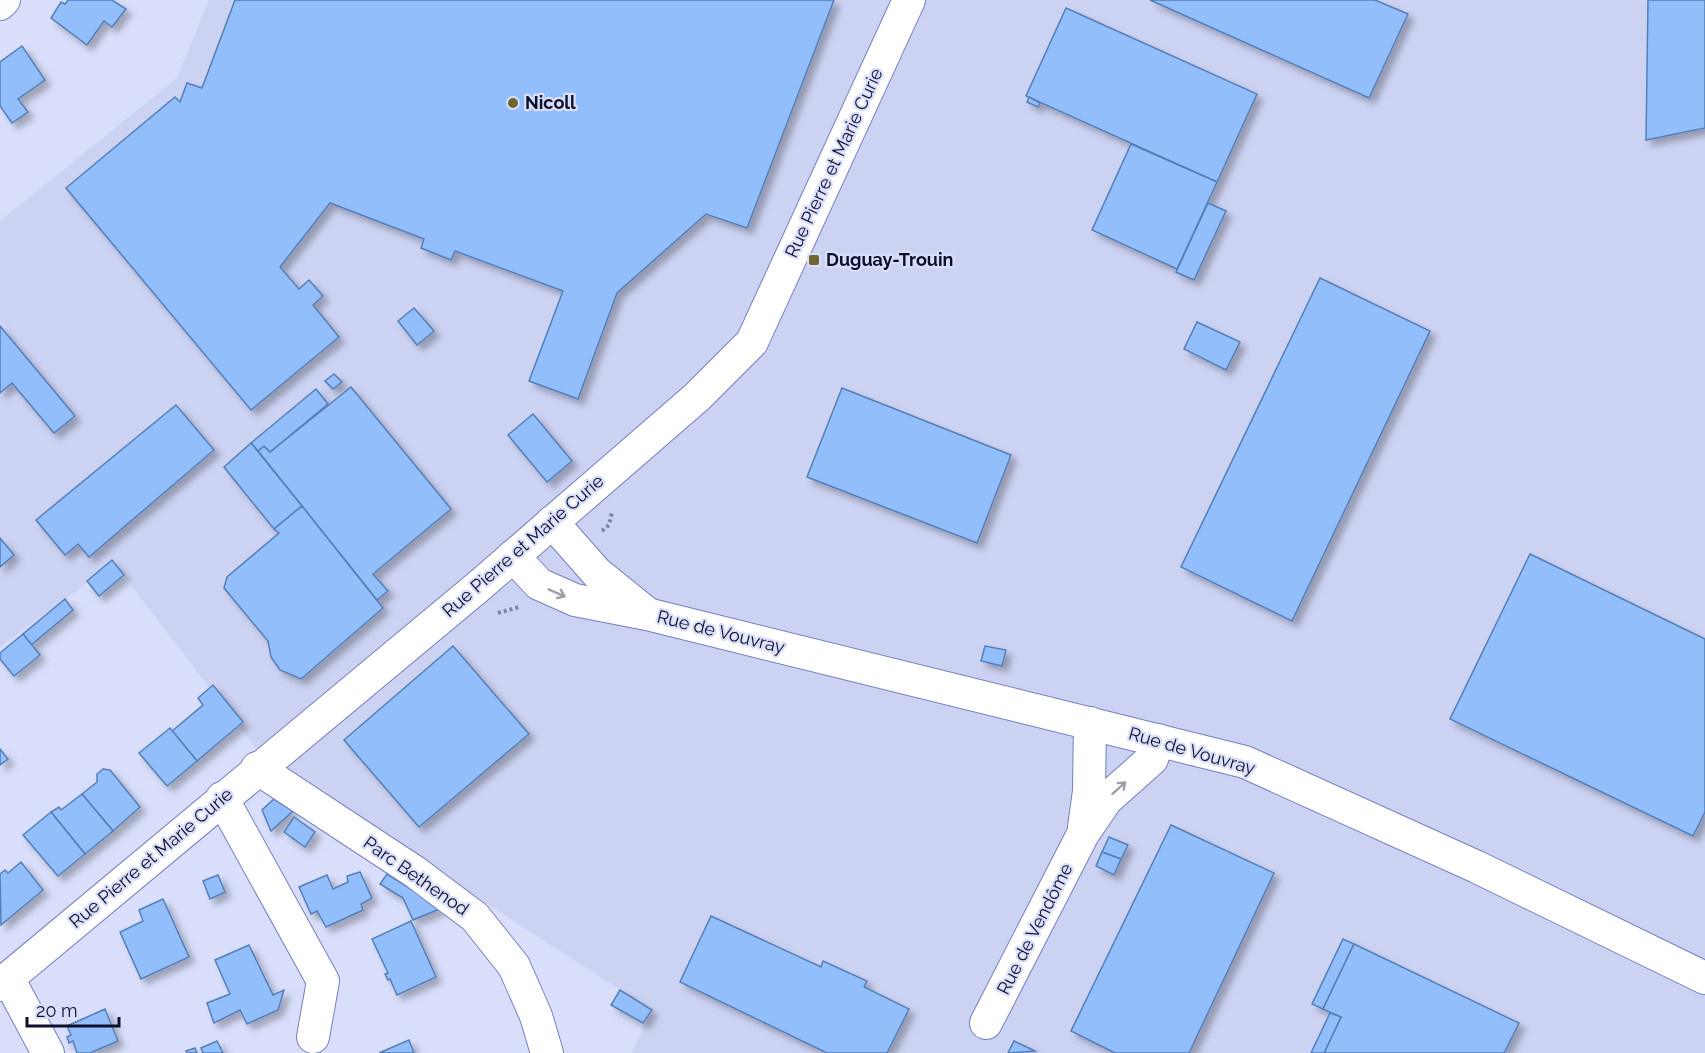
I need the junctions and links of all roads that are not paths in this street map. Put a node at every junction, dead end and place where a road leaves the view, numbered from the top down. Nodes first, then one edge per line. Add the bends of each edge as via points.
1 (4, 0) edge
2 (909, 0) edge
3 (0, 4) edge
4 (552, 522) junction
5 (513, 556) junction
6 (647, 614) junction
7 (1090, 723) junction
8 (1158, 740) junction
9 (257, 768) junction
10 (222, 798) junction
11 (1083, 834) junction
12 (1705, 978) edge
13 (4, 981) edge
14 (986, 1023) dead end
15 (313, 1037) dead end
16 (48, 1053) edge
17 (547, 1053) edge

1 - 3 street
2 - 4 street, Rue Pierre et Marie Curie via 752,342 698,398
4 - 5 street, Rue Pierre et Marie Curie
4 - 6 street, Rue de Vouvray via 597,573
5 -> 6 street, Rue de Vouvray via 539,584 574,600
5 - 9 street, Rue Pierre et Marie Curie
6 - 7 street, Rue de Vouvray
7 - 8 street, Rue de Vouvray
7 - 11 street, Rue de Vendôme via 1089,791
11 -> 8 street, Rue de Vendôme via 1107,799 1152,759
8 - 12 street, Rue de Vouvray via 1245,762 1477,867
9 - 10 street, Rue Pierre et Marie Curie
9 - 17 street, Parc Bethenod via 415,872 475,917 514,966
10 - 13 street, Rue Pierre et Marie Curie
10 - 15 street via 323,981
11 - 14 street, Rue de Vendôme
13 - 16 street

